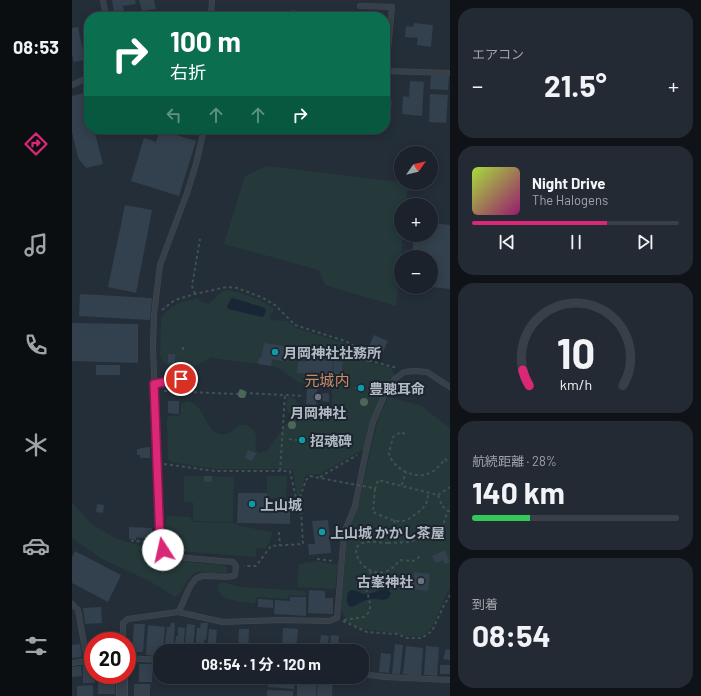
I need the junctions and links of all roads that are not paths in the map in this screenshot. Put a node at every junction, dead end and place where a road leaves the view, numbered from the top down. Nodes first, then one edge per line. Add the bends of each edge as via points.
1 (102, 0) edge
2 (212, 0) edge
3 (360, 6) dead end
4 (105, 12) edge
5 (211, 12) edge
6 (390, 28) edge
7 (390, 71) edge
8 (450, 73) edge
9 (84, 79) edge
10 (72, 85) edge
11 (203, 134) edge
12 (181, 379) dead end
13 (154, 384) junction
14 (450, 387) edge
15 (72, 604) edge
16 (178, 612) junction
17 (123, 632) edge
18 (84, 643) edge
19 (136, 659) edge
20 (153, 660) edge
21 (84, 661) edge
22 (72, 663) edge
23 (369, 675) edge
24 (450, 680) edge
25 (122, 684) edge
26 (122, 696) edge

1 - 4 lane
2 - 5 lane
3 - 6 lane via 392,7
7 - 8 lane
9 - 10 lane
11 - 13 lane via 188,193 160,265 154,315
12 - 13 lane
13 - 16 lane via 160,542 163,550 176,557 233,562 236,566 235,575 230,578 201,576 195,579
14 - 16 lane via 427,372 404,372 385,394 373,422 355,506 344,533 337,618 329,621 223,622
15 - 18 lane via 78,610
16 - 17 lane via 128,619 123,623
19 - 20 lane
21 - 22 lane
23 - 24 lane
25 - 26 street

